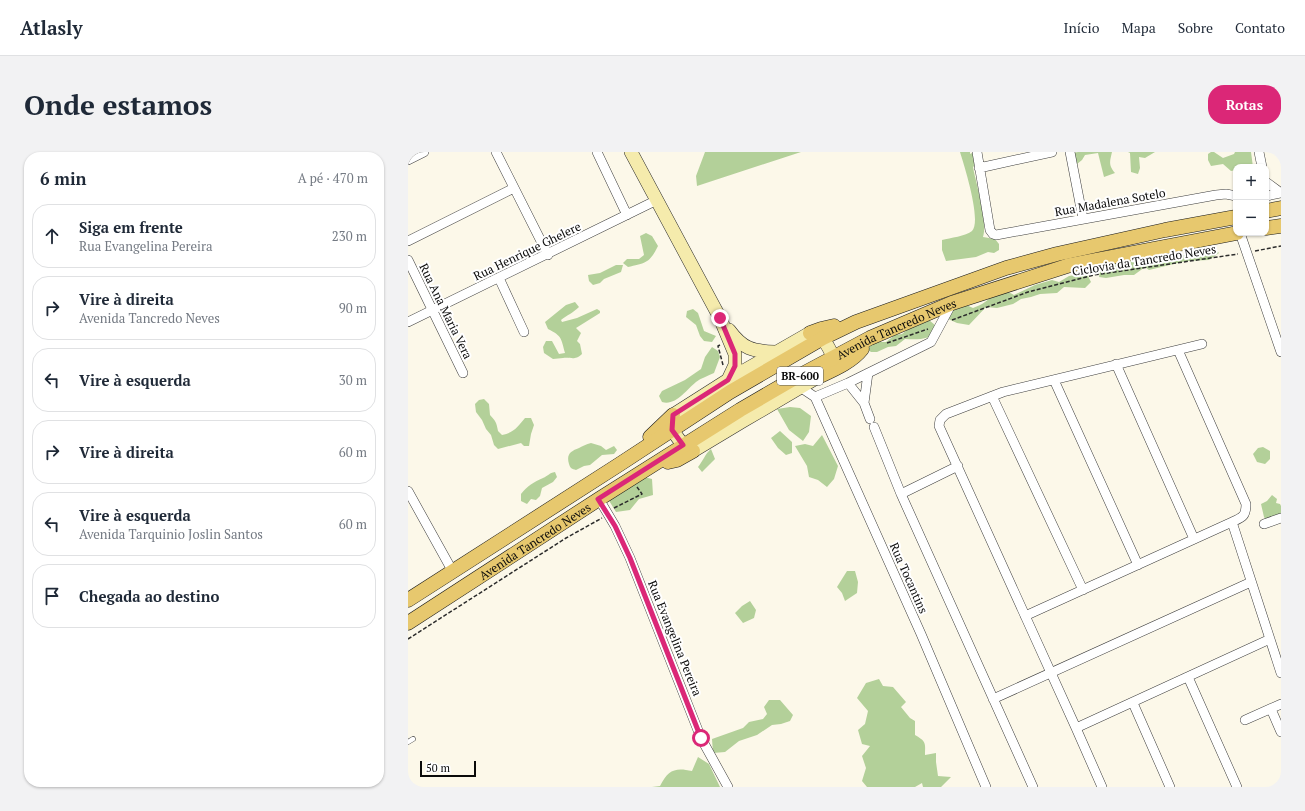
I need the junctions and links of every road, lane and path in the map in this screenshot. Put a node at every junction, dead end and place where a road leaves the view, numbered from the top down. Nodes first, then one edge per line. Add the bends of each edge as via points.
1 (424, 152) edge
2 (496, 152) edge
3 (597, 152) edge
4 (631, 152) edge
5 (977, 152) edge
6 (1052, 152) edge
7 (1070, 152) edge
8 (1259, 152) edge
9 (408, 160) edge
10 (1261, 164) edge
11 (979, 168) junction
12 (1269, 184) edge
13 (514, 188) junction
14 (1281, 193) edge
15 (1233, 195) edge
16 (1269, 195) edge
17 (657, 200) junction
18 (1281, 208) edge
19 (1269, 210) edge
20 (627, 215) junction
21 (1233, 218) edge
22 (1083, 220) junction
23 (1281, 226) edge
24 (1269, 228) edge
25 (1233, 234) edge
26 (1239, 236) edge
27 (408, 241) edge
28 (1281, 246) edge
29 (1246, 253) junction
30 (548, 255) junction
31 (408, 260) edge
32 (499, 278) junction
33 (952, 303) junction
34 (432, 310) junction
35 (720, 318) junction
36 (408, 322) edge
37 (940, 324) junction
38 (524, 332) dead end
39 (876, 335) junction
40 (816, 336) junction
41 (1202, 344) dead end
42 (1178, 350) junction
43 (775, 352) junction
44 (1281, 352) edge
45 (833, 357) junction
46 (1116, 364) junction
47 (463, 373) dead end
48 (868, 373) junction
49 (818, 378) junction
50 (728, 380) junction
51 (1054, 380) junction
52 (848, 383) junction
53 (800, 387) junction
54 (992, 396) junction
55 (815, 397) junction
56 (864, 403) junction
57 (673, 415) junction
58 (672, 430) junction
59 (688, 448) junction
60 (640, 452) junction
61 (958, 466) junction
62 (408, 490) edge
63 (901, 494) junction
64 (598, 499) junction
65 (1281, 518) edge
66 (1232, 522) junction
67 (1264, 524) dead end
68 (1194, 539) junction
69 (1138, 565) junction
70 (453, 572) junction
71 (1251, 582) junction
72 (1083, 590) junction
73 (408, 600) edge
74 (1025, 616) junction
75 (408, 623) edge
76 (1270, 639) junction
77 (1051, 673) junction
78 (1281, 673) edge
79 (1188, 677) junction
80 (993, 699) junction
81 (1133, 703) junction
82 (1281, 704) edge
83 (1271, 709) junction
84 (1245, 720) dead end
85 (1076, 728) junction
86 (1281, 732) edge
87 (413, 739) dead end
88 (408, 742) edge
89 (728, 787) edge
90 (986, 787) edge
91 (1033, 787) edge
92 (1102, 787) edge
93 (1170, 787) edge
94 (1237, 787) edge

1 - 9 street
2 - 13 street
3 - 20 street
4 - 17 main road
5 - 11 street
6 - 11 street
7 - 22 street
8 - 10 street
11 - 22 street, Rua Madalena Sotelo via 990,230 993,234
12 - 14 street
13 - 27 street
13 - 30 street
14 - 16 street
15 - 22 street, Rua Madalena Sotelo via 1216,195
17 - 20 street, Rua Henrique Ghelere
17 - 35 main road
18 - 19 main road
20 - 30 street, Rua Henrique Ghelere
21 - 40 main road, Avenida Tancredo Neves / BR-600 via 1042,258 978,277
23 - 24 main road
25 - 33 main road, Avenida Tancredo Neves / BR-600 via 1070,265
26 - 29 street
28 - 29 path, Ciclovia da Tancredo Neves
29 - 37 path, Ciclovia da Tancredo Neves via 1094,275 1028,292
29 - 44 street
30 - 32 street, Rua Henrique Ghelere
31 - 34 street, Rua Ana Maria Vera
32 - 34 street, Rua Henrique Ghelere
32 - 38 street
33 - 37 street
33 - 39 main road, Avenida Tancredo Neves / BR-600
34 - 36 street, Rua Henrique Ghelere
34 - 47 street, Rua Ana Maria Vera
35 - 43 main road via 737,340 749,349
35 - 50 main road via 735,354 735,366
37 - 39 path, Ciclovia da Tancredo Neves via 887,344
37 - 48 street via 931,342
39 - 45 main road, Avenida Tancredo Neves / BR-600
39 - 49 main road via 859,353
40 - 43 main road
40 - 45 main road via 828,346
40 - 58 main road, Avenida Tancredo Neves / BR-600
41 - 42 street
42 - 46 street
42 - 66 street via 1246,504 1246,512
43 - 50 main road
45 - 49 main road
45 - 59 main road, Avenida Tancredo Neves / BR-600 via 740,410
46 - 51 street
46 - 68 street
48 - 52 street
48 - 56 street
49 - 53 main road
50 - 57 main road
51 - 54 street
51 - 69 street
52 - 55 street
52 - 56 street
53 - 55 street
53 - 59 main road
54 - 61 street via 946,414 940,420 939,426
54 - 72 street
55 - 90 street, Rua Tocantins
56 - 63 street
57 - 58 main road
57 - 60 main road via 653,433
58 - 59 main road
58 - 60 main road, Avenida Tancredo Neves / BR-600
59 - 64 main road, Avenida Tancredo Neves via 677,460 648,468
60 - 70 main road, Avenida Tancredo Neves / BR-600
61 - 63 street
61 - 74 street
62 - 70 street
63 - 80 street
64 - 75 main road, Avenida Tancredo Neves
64 - 89 street, Rua Evangelina Pereira via 615,526 630,558 701,738
65 - 67 street
66 - 68 street
66 - 71 street
68 - 69 street
69 - 72 street
70 - 73 main road, Avenida Tancredo Neves / BR-600
71 - 76 street
71 - 77 street
72 - 74 street
74 - 77 street
76 - 78 street
76 - 79 street
77 - 80 street
77 - 85 street
79 - 81 street
79 - 94 street
80 - 91 street
81 - 85 street
81 - 93 street
82 - 83 street
83 - 84 street
83 - 86 street
85 - 92 street
87 - 88 lane

